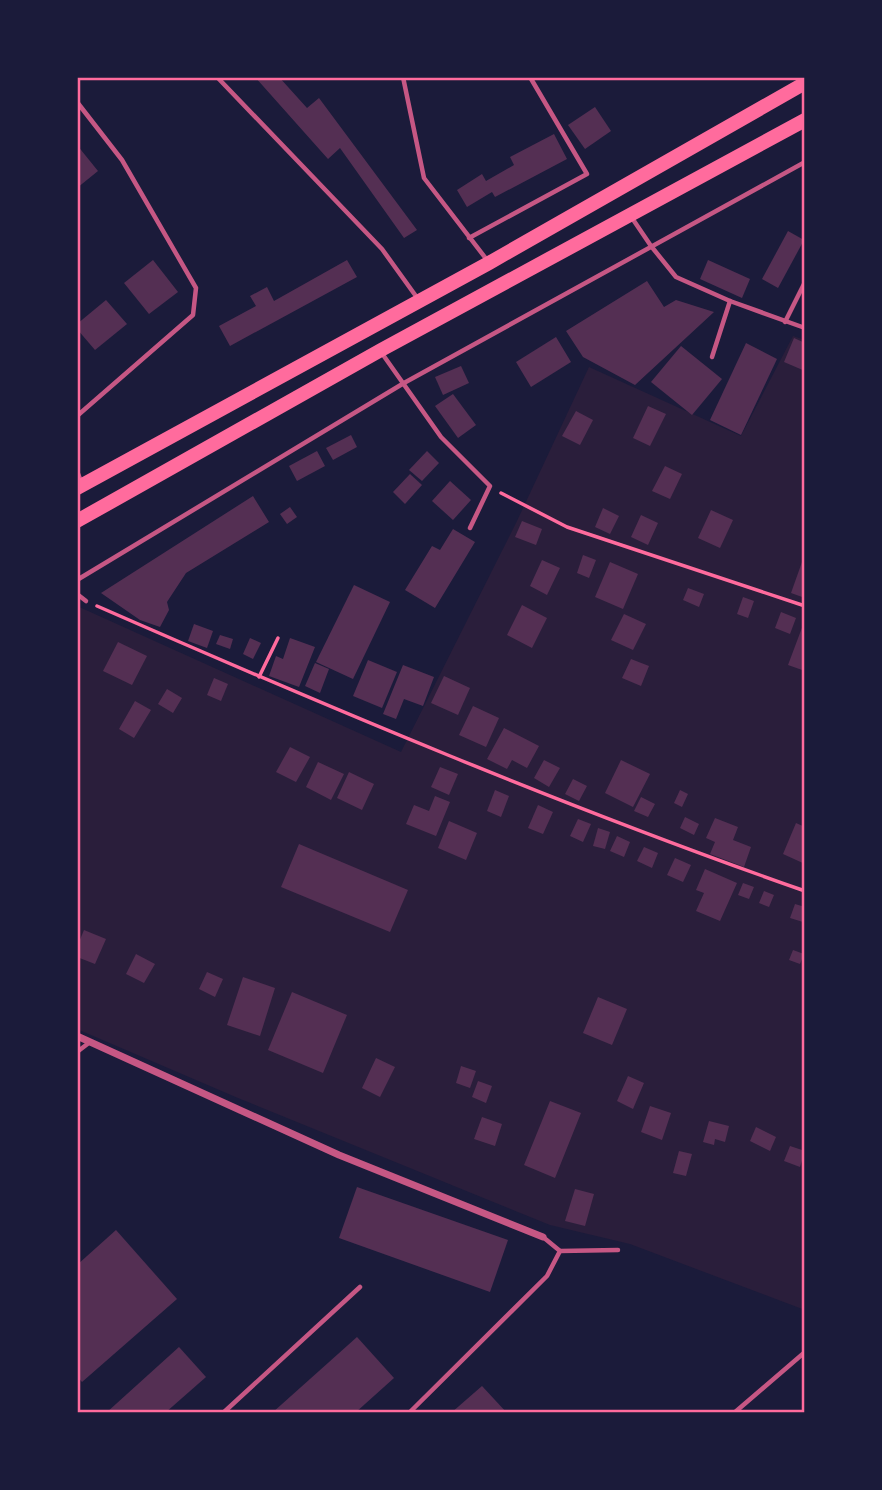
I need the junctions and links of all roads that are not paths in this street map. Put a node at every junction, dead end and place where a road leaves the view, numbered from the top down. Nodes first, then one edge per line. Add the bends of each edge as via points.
1 (217, 77) edge
2 (403, 77) edge
3 (530, 77) edge
4 (805, 83) edge
5 (77, 102) edge
6 (805, 120) edge
7 (805, 162) edge
8 (630, 214) junction
9 (469, 238) junction
10 (651, 246) junction
11 (489, 263) junction
12 (805, 282) edge
13 (419, 301) junction
14 (730, 301) junction
15 (785, 322) junction
16 (805, 328) edge
17 (381, 351) junction
18 (712, 357) dead end
19 (404, 383) junction
20 (77, 416) edge
21 (79, 481) edge
22 (77, 521) edge
23 (470, 528) dead end
24 (77, 580) edge
25 (77, 594) edge
26 (86, 601) road end
27 (77, 1036) edge
28 (90, 1042) junction
29 (77, 1052) edge
30 (543, 1237) joint
31 (618, 1250) dead end
32 (560, 1251) junction
33 (360, 1287) dead end
34 (805, 1352) edge
35 (223, 1413) edge
36 (410, 1413) edge
37 (734, 1413) edge

1 - 13 lane via 382,250
2 - 9 lane via 424,178
3 - 9 lane via 587,174
4 - 11 main road
5 - 20 lane via 122,160 196,288 193,315
6 - 8 main road
7 - 10 lane
8 - 10 lane
8 - 17 main road
9 - 11 lane
10 - 14 lane via 676,277
10 - 19 lane
11 - 13 main road
12 - 15 lane
13 - 21 main road
14 - 15 lane
14 - 18 lane
15 - 16 lane
17 - 19 lane
17 - 22 main road
19 - 23 lane via 441,437 490,486
19 - 24 lane
25 - 26 lane
27 - 28 street
28 - 29 lane
28 - 30 street via 339,1155
30 - 32 lane
31 - 32 lane
32 - 36 lane via 547,1276
33 - 35 lane
34 - 37 lane

